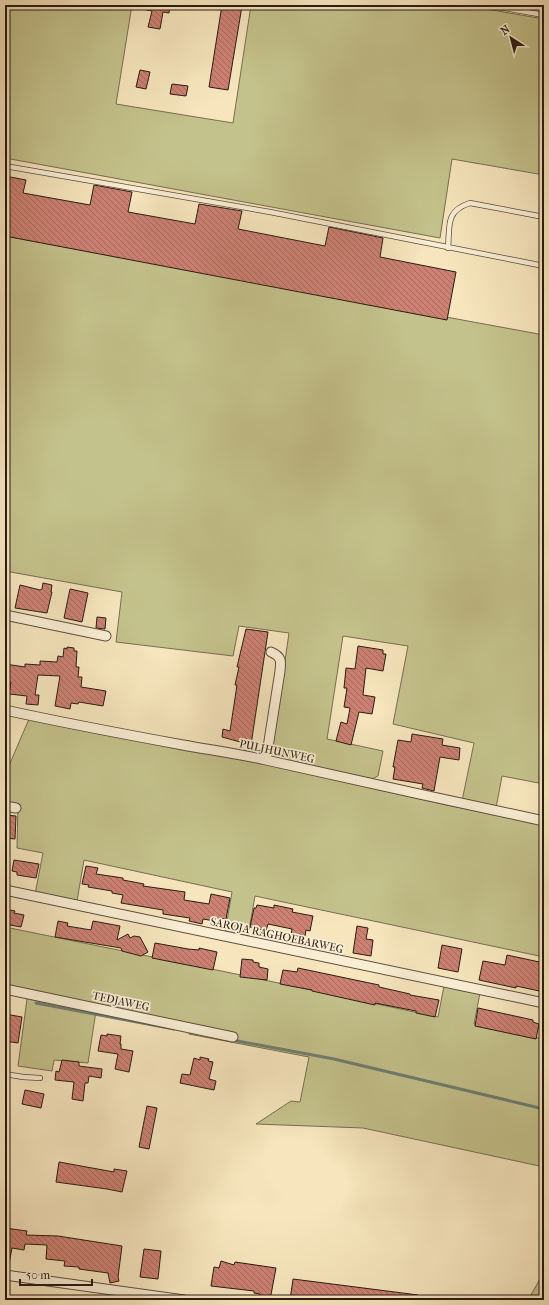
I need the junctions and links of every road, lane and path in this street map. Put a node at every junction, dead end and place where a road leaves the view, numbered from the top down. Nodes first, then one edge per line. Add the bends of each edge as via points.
1 (487, 5) edge
2 (544, 16) edge
3 (5, 166) edge
4 (544, 217) edge
5 (448, 248) junction
6 (544, 266) edge
7 (5, 615) edge
8 (106, 636) dead end
9 (271, 652) dead end
10 (5, 710) edge
11 (266, 760) junction
12 (5, 806) edge
13 (16, 808) dead end
14 (544, 821) edge
15 (5, 890) edge
16 (5, 989) edge
17 (544, 1003) edge
18 (233, 1037) dead end
19 (5, 1074) edge
20 (40, 1078) dead end
21 (5, 1275) edge
22 (184, 1300) edge

1 - 2 lane
3 - 5 lane via 270,212
4 - 5 lane via 470,203 460,206 450,218
5 - 6 lane
7 - 8 street
9 - 11 street via 278,655 281,661
10 - 11 street, PULJHUNWEG
11 - 14 street, PULJHUNWEG
12 - 13 street
15 - 17 street, SAROJA RAGHOEBARWEG
16 - 18 street, TEDJAWEG
19 - 20 lane
21 - 22 street

